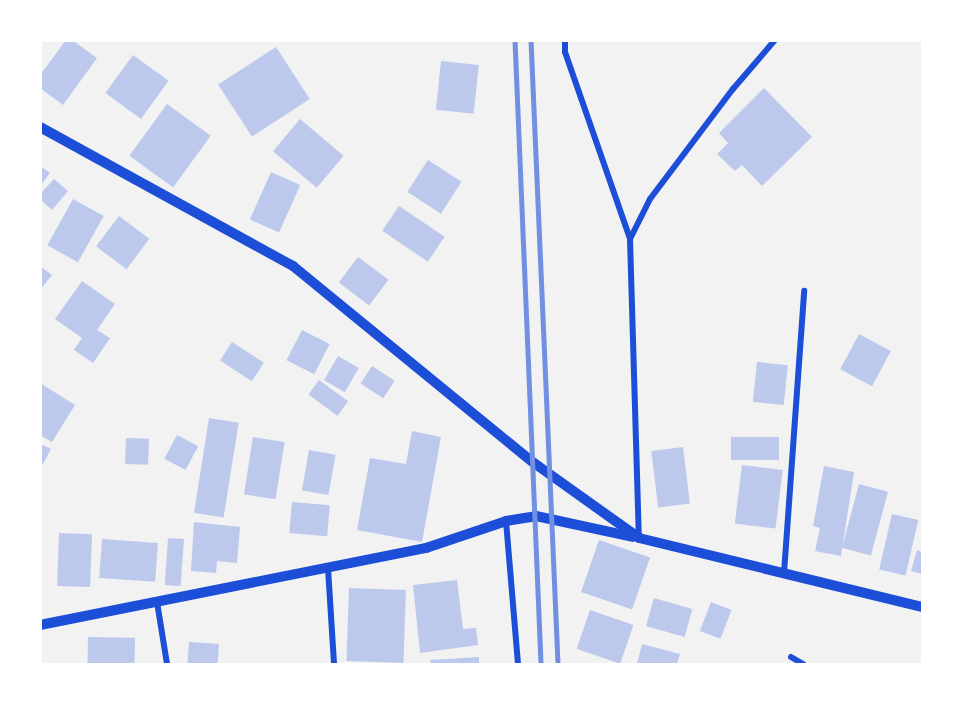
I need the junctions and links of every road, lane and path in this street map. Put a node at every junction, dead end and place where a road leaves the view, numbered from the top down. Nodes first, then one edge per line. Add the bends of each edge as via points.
1 (565, 40) edge
2 (776, 40) edge
3 (40, 127) edge
4 (630, 239) junction
5 (804, 291) dead end
6 (506, 521) junction
7 (639, 538) junction
8 (328, 568) junction
9 (784, 573) junction
10 (157, 602) junction
11 (922, 607) edge
12 (40, 625) edge
13 (791, 657) dead end
14 (167, 664) edge
15 (334, 664) edge
16 (518, 664) edge
17 (803, 664) edge

1 - 4 street via 565,52
2 - 4 street via 733,88 650,199
3 - 7 street via 293,266 534,463
4 - 7 street
5 - 9 street
6 - 7 street via 536,516
6 - 8 street via 426,548
6 - 16 street
7 - 9 street
8 - 10 street
8 - 15 street
9 - 11 street
10 - 12 street
10 - 14 street
13 - 17 street

